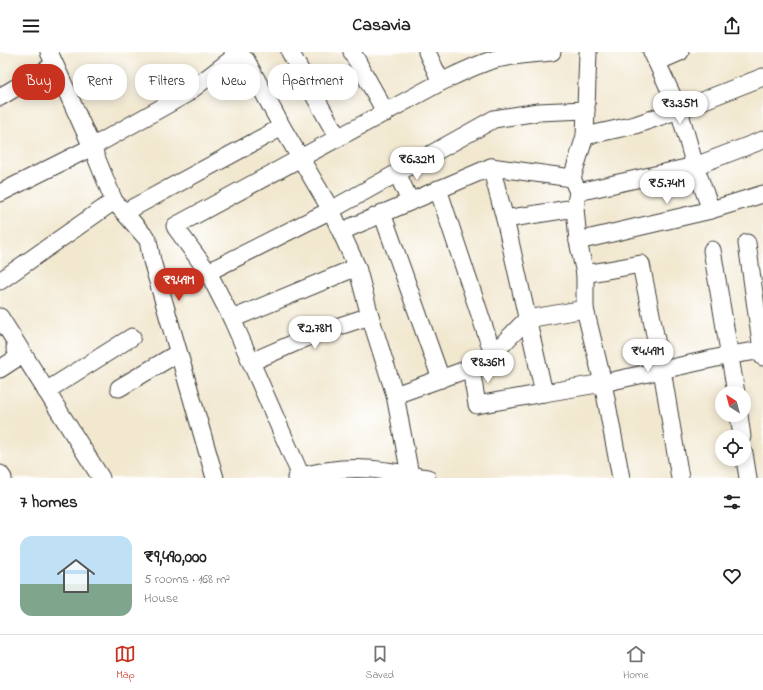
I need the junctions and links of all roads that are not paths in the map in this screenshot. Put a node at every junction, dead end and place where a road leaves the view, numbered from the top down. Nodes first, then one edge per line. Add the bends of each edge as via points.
1 (290, 52) edge
2 (352, 52) edge
3 (427, 52) edge
4 (552, 52) edge
5 (588, 52) edge
6 (680, 52) edge
7 (237, 53) edge
8 (654, 57) edge
9 (52, 58) edge
10 (763, 77) edge
11 (441, 82) junction
12 (0, 97) edge
13 (586, 110) junction
14 (679, 110) junction
15 (386, 113) junction
16 (282, 127) junction
17 (585, 136) junction
18 (338, 138) junction
19 (763, 140) edge
20 (92, 147) junction
21 (301, 158) junction
22 (695, 166) junction
23 (491, 167) junction
24 (397, 174) junction
25 (438, 190) junction
26 (0, 193) edge
27 (575, 193) junction
28 (763, 194) edge
29 (410, 201) junction
30 (120, 207) junction
31 (331, 210) junction
32 (711, 210) junction
33 (382, 213) junction
34 (505, 219) junction
35 (342, 231) junction
36 (578, 241) junction
37 (747, 243) dead end
38 (712, 250) dead end
39 (357, 267) junction
40 (208, 272) junction
41 (585, 274) junction
42 (0, 281) edge
43 (585, 309) junction
44 (370, 316) junction
45 (0, 317) edge
46 (232, 319) junction
47 (527, 319) junction
48 (0, 337) edge
49 (132, 337) dead end
50 (178, 353) junction
51 (763, 353) edge
52 (23, 354) junction
53 (493, 354) junction
54 (730, 356) junction
55 (251, 362) junction
56 (471, 368) junction
57 (0, 369) edge
58 (662, 370) junction
59 (441, 379) junction
60 (603, 383) junction
61 (735, 386) edge
62 (119, 388) dead end
63 (46, 391) junction
64 (544, 393) junction
65 (395, 395) junction
66 (746, 466) edge
67 (0, 474) edge
68 (410, 475) junction
69 (299, 477) edge
70 (3, 478) edge
71 (101, 478) edge
72 (215, 478) edge
73 (427, 478) edge
74 (621, 478) edge
75 (680, 478) edge
76 (748, 478) edge

1 - 18 street
2 - 15 street
3 - 11 street
4 - 11 street via 494,60
5 - 13 street
6 - 8 street
7 - 16 street via 246,60
7 - 20 street via 186,94
8 - 14 street
9 - 12 street
9 - 20 street
10 - 14 street
11 - 15 street
13 - 17 street
13 - 24 street via 538,112 494,119
14 - 17 street via 635,125
14 - 22 street
15 - 18 street
16 - 21 street
16 - 30 street
17 - 27 street
18 - 21 street
19 - 22 street
20 - 26 street
20 - 30 street
21 - 31 street
21 - 40 street via 175,226
22 - 27 street
22 - 32 street
23 - 25 street
23 - 27 street
23 - 34 street
24 - 29 street
24 - 31 street
25 - 29 street
25 - 53 street
27 - 34 street
27 - 36 street
28 - 32 street
29 - 33 street
30 - 42 street
30 - 50 street via 148,240
31 - 35 street
31 - 40 street
32 - 36 street
33 - 35 street
33 - 59 street
34 - 47 street
35 - 39 street
36 - 41 street
37 - 51 street
38 - 54 street
39 - 44 street
39 - 46 street
40 - 46 street
41 - 43 street
41 - 58 street via 641,264
43 - 47 street
43 - 60 street
44 - 55 street via 315,334
44 - 65 street
45 - 52 street
46 - 55 street
47 - 53 street
47 - 64 street
48 - 52 street
49 - 63 street
50 - 62 street
50 - 72 street
51 - 54 street
52 - 57 street
52 - 63 street
53 - 56 street
54 - 58 street
54 - 61 street
55 - 69 street
56 - 59 street
56 - 64 street via 478,405
58 - 60 street
58 - 75 street
59 - 65 street
60 - 64 street
60 - 74 street
63 - 71 street
65 - 68 street
66 - 76 street
67 - 70 street
68 - 69 street via 386,470 348,468
68 - 73 street

